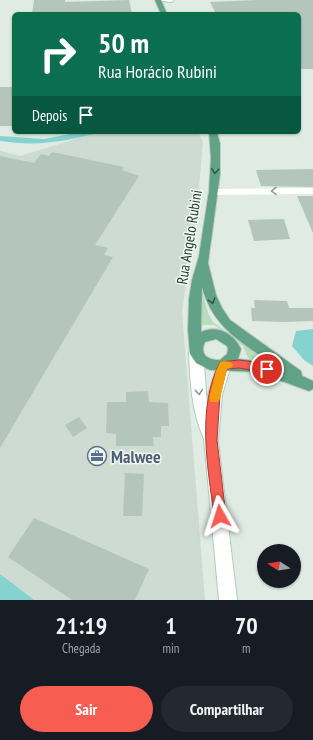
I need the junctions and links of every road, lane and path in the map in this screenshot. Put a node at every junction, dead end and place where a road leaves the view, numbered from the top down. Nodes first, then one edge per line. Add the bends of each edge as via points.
1 (158, 0) edge
2 (171, 0) edge
3 (163, 12) edge
4 (214, 134) edge
5 (313, 191) edge
6 (213, 192) junction
7 (204, 263) junction
8 (196, 350) junction
9 (224, 365) junction
10 (311, 386) edge
11 (211, 440) junction
12 (228, 600) edge

1 - 2 main road
1 - 3 main road
4 -> 6 main road, Rua Angelo Rubini via 216,158
5 -> 6 main road
6 - 7 main road, Rua Angelo Rubini
7 - 8 main road, Rua Angelo Rubini via 196,284
7 -> 10 main road via 211,299 218,315
8 - 9 main road via 199,358 209,365
8 - 9 main road via 199,340 208,334 224,336 235,349 232,359
8 -> 11 main road via 204,425
9 - 10 main road via 258,366
9 - 11 main road via 215,395
11 - 12 main road

